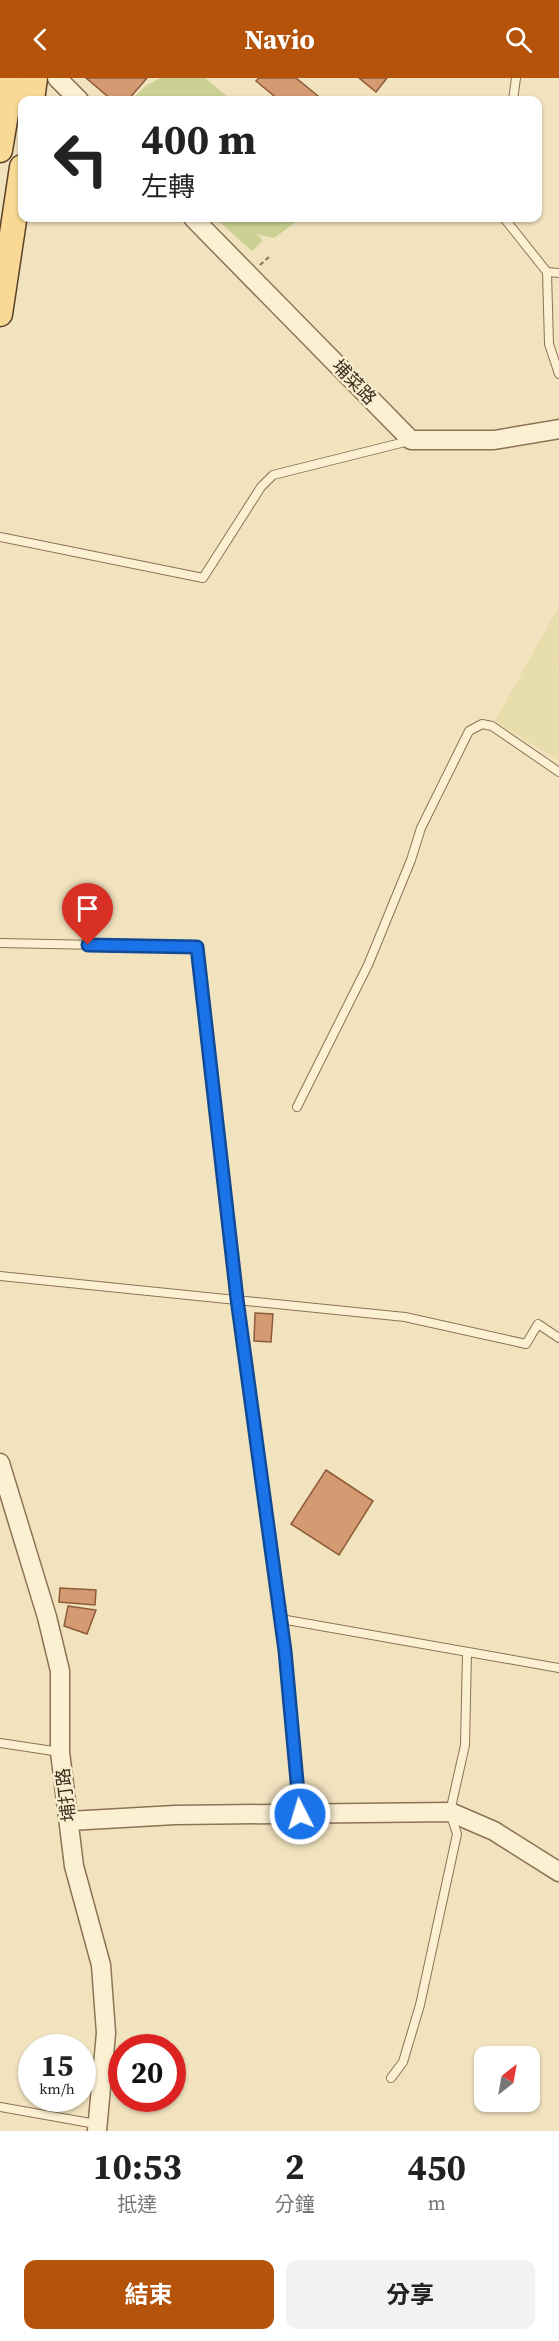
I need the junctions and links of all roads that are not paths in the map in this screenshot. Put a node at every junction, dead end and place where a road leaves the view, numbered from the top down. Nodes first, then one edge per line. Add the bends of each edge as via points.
1 (12, 78) edge
2 (35, 78) edge
3 (57, 78) edge
4 (516, 78) edge
5 (33, 96) edge
6 (75, 96) edge
7 (514, 96) edge
8 (0, 150) edge
9 (18, 194) edge
10 (197, 222) edge
11 (507, 222) edge
12 (547, 272) junction
13 (559, 273) edge
14 (0, 314) edge
15 (559, 374) edge
16 (559, 429) edge
17 (411, 440) junction
18 (0, 537) edge
19 (559, 772) edge
20 (0, 943) edge
21 (297, 1107) dead end
22 (0, 1276) edge
23 (237, 1299) junction
24 (559, 1338) edge
25 (0, 1463) edge
26 (281, 1619) junction
27 (467, 1652) junction
28 (559, 1668) edge
29 (0, 1743) edge
30 (60, 1752) junction
31 (450, 1812) junction
32 (300, 1814) junction
33 (69, 1821) junction
34 (559, 1872) edge
35 (391, 2079) dead end
36 (0, 2107) edge
37 (98, 2128) edge

1 - 8 main road
2 - 5 main road
3 - 6 street
4 - 7 lane
9 - 14 main road
10 - 17 street, 埔菜路
11 - 12 lane
12 - 13 lane
12 - 15 lane via 549,344
16 - 17 street via 494,440
17 - 18 lane via 273,475 261,487 203,578
19 - 21 lane via 492,726 482,724 469,731 420,828 368,966
20 - 23 lane via 197,947
22 - 23 lane
23 - 24 lane via 405,1317 526,1344 538,1324
23 - 26 lane
25 - 30 street, 埔打路 via 60,1671
26 - 27 lane
26 - 32 lane
27 - 28 lane
27 - 31 lane via 465,1745
29 - 30 lane
30 - 33 street, 埔打路
31 - 32 street
31 - 34 street via 494,1831
31 - 35 lane via 457,1834 422,1994 403,2062
32 - 33 street
33 - 37 street, 埔打路 via 74,1866 101,1965 106,2033
36 - 37 lane

